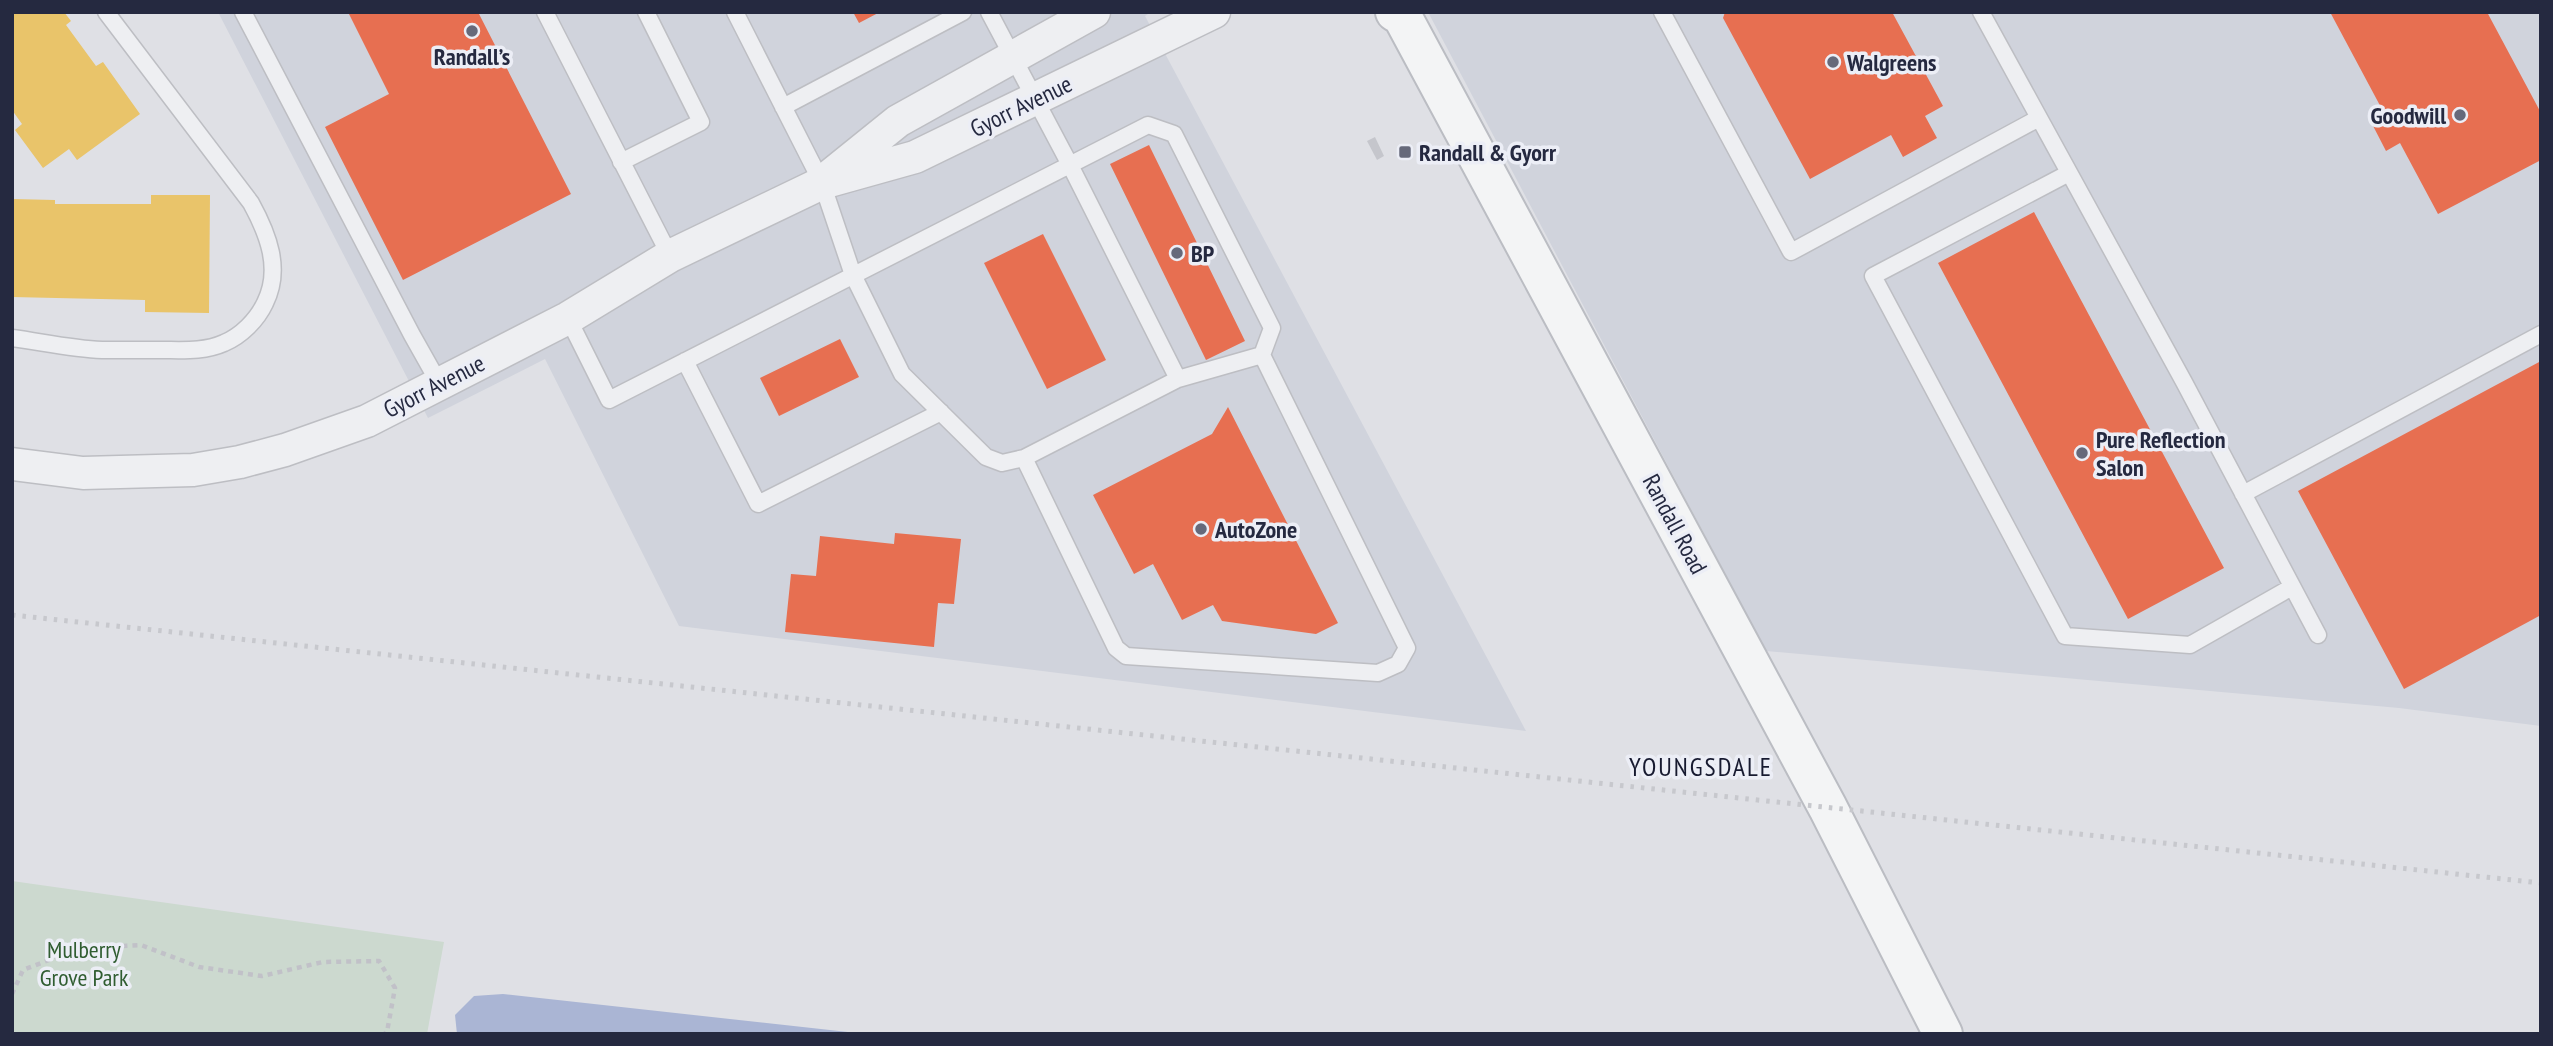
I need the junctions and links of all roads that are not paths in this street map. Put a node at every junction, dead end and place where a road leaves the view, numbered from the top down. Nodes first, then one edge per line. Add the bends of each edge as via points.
1 (106, 12) edge
2 (243, 12) edge
3 (545, 12) edge
4 (646, 12) edge
5 (735, 12) edge
6 (963, 12) edge
7 (989, 12) edge
8 (1094, 12) edge
9 (1214, 12) edge
10 (1662, 12) edge
11 (1981, 12) edge
12 (1400, 14) edge
13 (1012, 57) junction
14 (1034, 100) junction
15 (783, 107) junction
16 (2039, 118) junction
17 (621, 162) junction
18 (1069, 163) junction
19 (2069, 173) junction
20 (822, 183) junction
21 (670, 256) junction
22 (853, 275) junction
23 (568, 318) junction
24 (2541, 334) edge
25 (12, 338) edge
26 (1262, 355) junction
27 (685, 361) junction
28 (1178, 379) junction
29 (439, 383) junction
30 (941, 412) junction
31 (1024, 458) junction
32 (12, 464) edge
33 (2243, 495) junction
34 (2292, 587) junction
35 (2318, 635) dead end
36 (1943, 1034) edge

1 - 25 lane via 266,229 272,253 269,296 260,314 242,332 200,349 100,349
2 - 29 lane
3 - 17 lane
4 - 17 lane via 701,122
5 - 15 lane
6 - 15 lane
7 - 13 lane
8 - 13 street, Gyorr Avenue
9 - 14 street, Gyorr Avenue
10 - 16 lane via 1791,252
11 - 16 lane
12 - 36 main road, Randall Road via 1828,808
13 - 14 lane
13 - 20 street, Gyorr Avenue via 898,121
14 - 18 lane
14 - 20 street, Gyorr Avenue via 915,157
15 - 20 lane
16 - 19 lane
17 - 21 lane
18 - 22 lane
18 - 26 lane via 1148,125 1174,134 1272,328
18 - 28 lane
19 - 33 lane
19 - 34 lane via 1873,276 2065,636 2190,645
20 - 21 street, Gyorr Avenue
20 - 22 lane
21 - 23 street, Gyorr Avenue
22 - 27 lane
22 - 30 lane via 902,373
23 - 27 lane via 609,400
23 - 29 street, Gyorr Avenue
24 - 33 lane
26 - 28 lane
26 - 31 lane via 1406,648 1398,664 1378,673 1126,656 1116,648
27 - 30 lane via 758,505
28 - 31 lane
29 - 32 street, Gyorr Avenue via 368,421 240,462 193,470 83,473
30 - 31 lane via 986,457 1002,463
33 - 34 lane
34 - 35 lane

